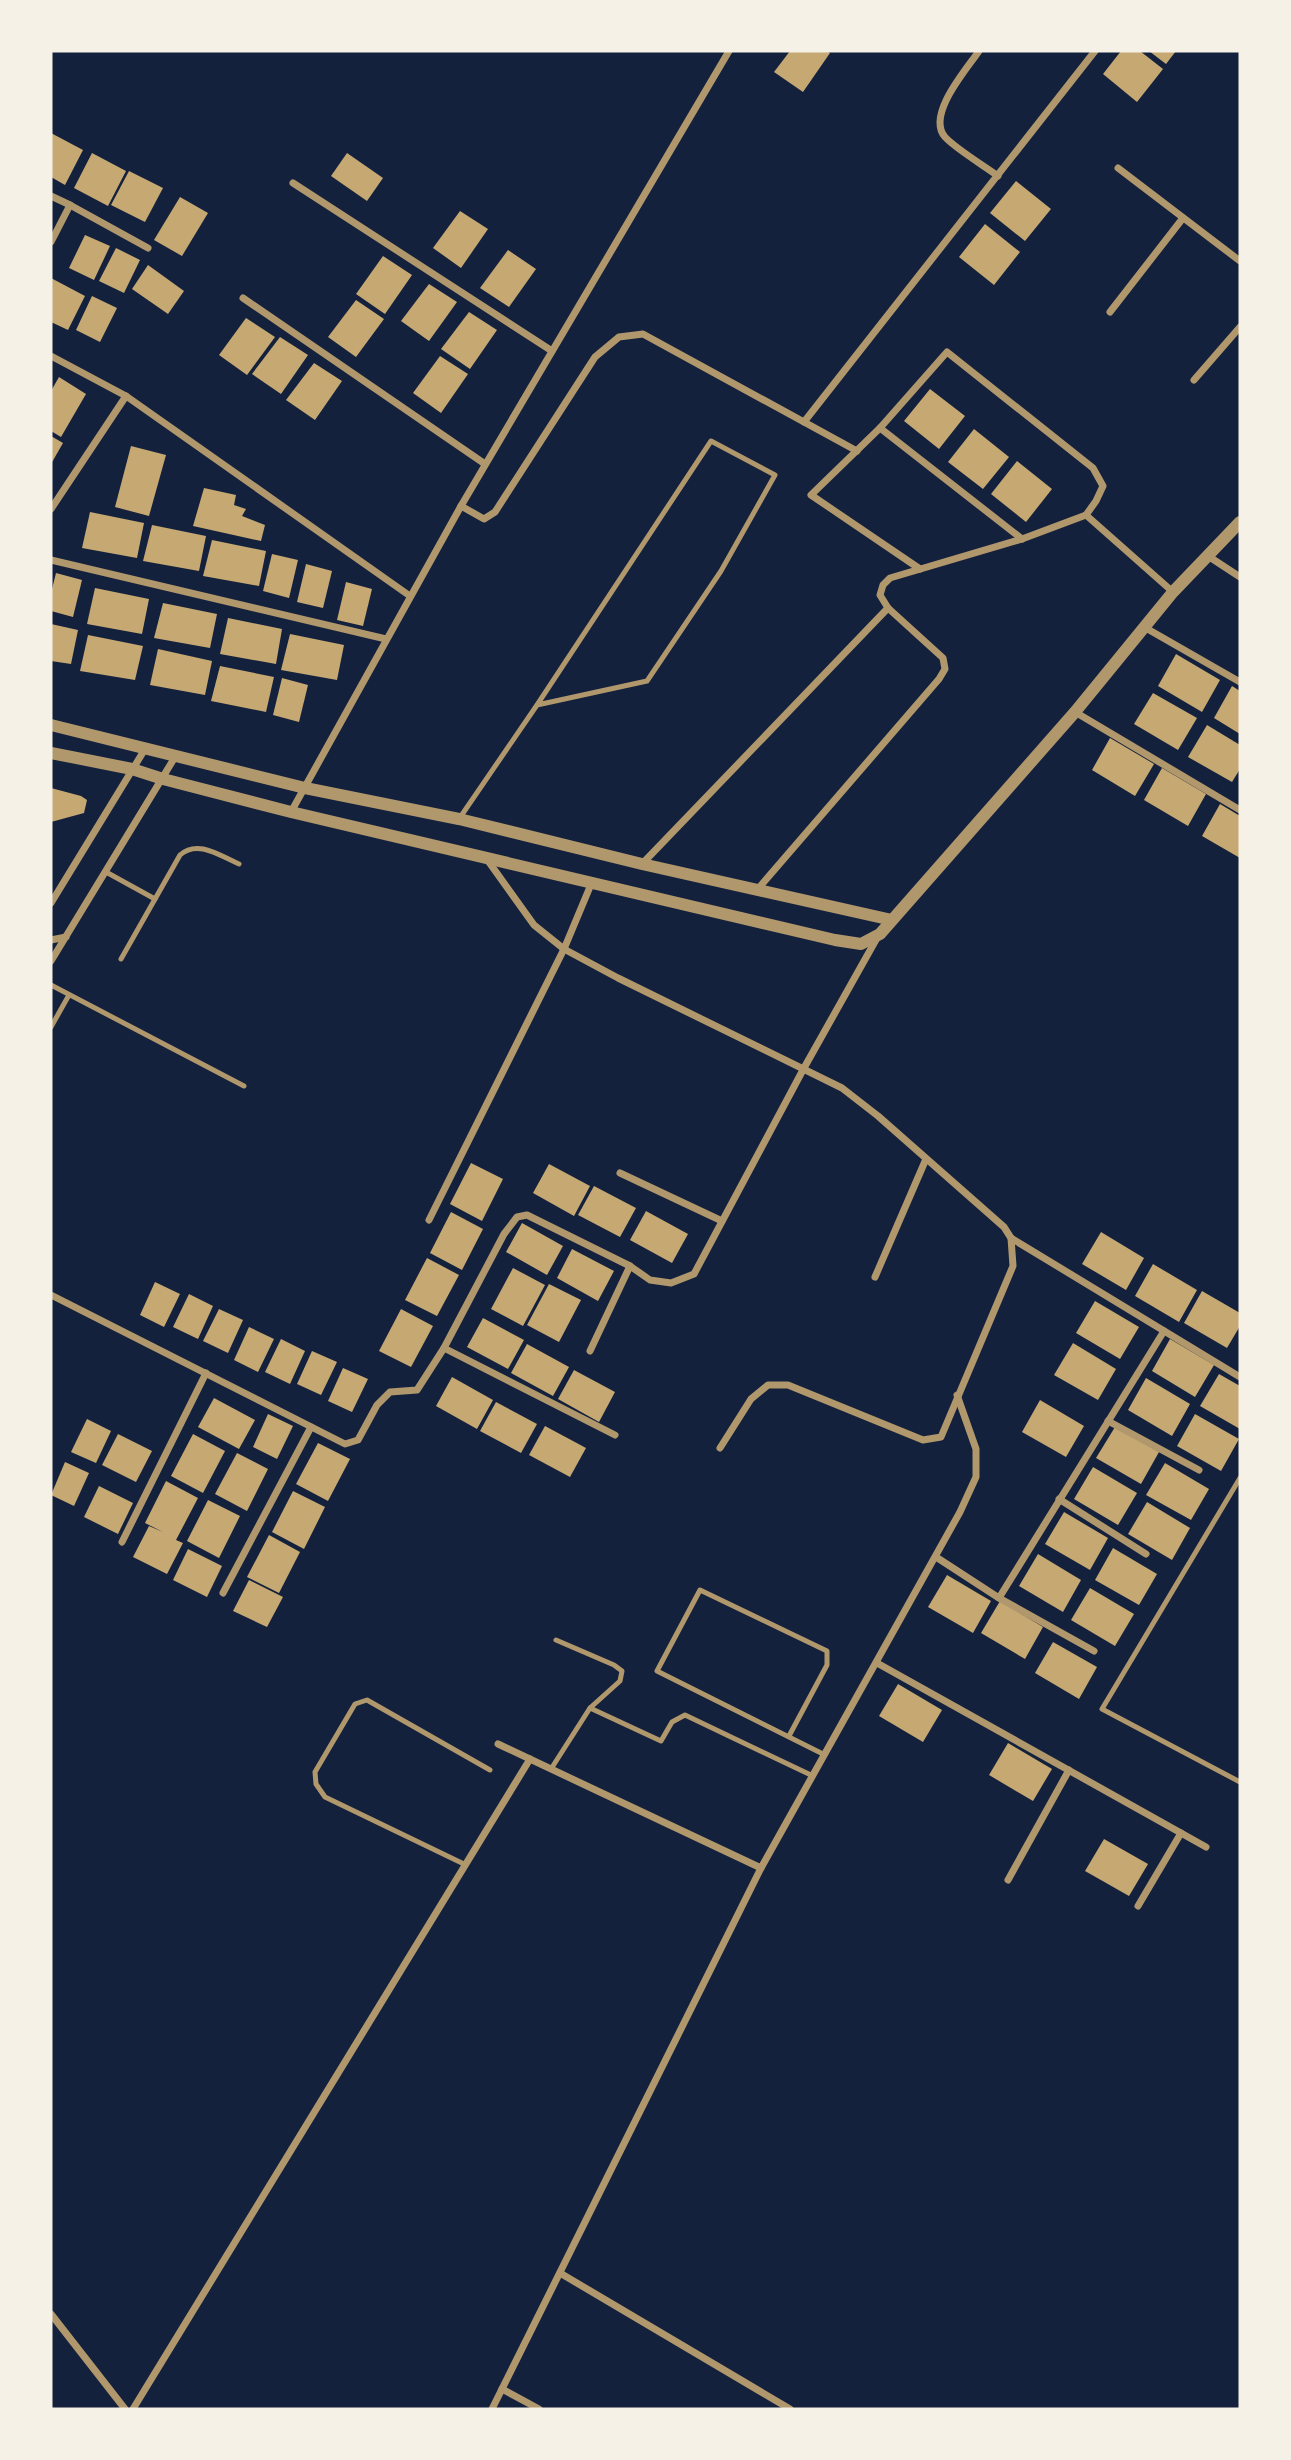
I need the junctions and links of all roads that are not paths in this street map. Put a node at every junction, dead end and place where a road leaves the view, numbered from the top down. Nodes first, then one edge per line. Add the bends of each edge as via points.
1 (729, 51) edge
2 (979, 51) edge
3 (1095, 51) edge
4 (1118, 168) dead end
5 (998, 176) junction
6 (293, 183) dead end
7 (51, 196) edge
8 (70, 205) junction
9 (1183, 218) junction
10 (51, 242) edge
11 (148, 248) dead end
12 (1240, 261) edge
13 (243, 298) dead end
14 (1110, 312) dead end
15 (1240, 327) edge
16 (552, 351) junction
17 (51, 356) edge
18 (1194, 380) dead end
19 (126, 396) junction
20 (804, 422) junction
21 (880, 428) junction
22 (857, 451) junction
23 (485, 464) junction
24 (461, 506) junction
25 (51, 509) edge
26 (1086, 515) junction
27 (1240, 522) edge
28 (1022, 539) junction
29 (1208, 556) junction
30 (51, 560) edge
31 (920, 569) junction
32 (1240, 577) edge
33 (1173, 592) junction
34 (410, 596) junction
35 (888, 608) junction
36 (1143, 626) junction
37 (386, 639) junction
38 (1240, 682) edge
39 (537, 705) junction
40 (1075, 712) junction
41 (51, 725) edge
42 (145, 749) junction
43 (51, 753) edge
44 (175, 757) junction
45 (132, 769) junction
46 (163, 779) junction
47 (305, 788) junction
48 (1240, 810) edge
49 (291, 812) junction
50 (459, 819) junction
51 (485, 857) junction
52 (239, 864) dead end
53 (642, 864) junction
54 (106, 872) junction
55 (592, 883) junction
56 (757, 890) junction
57 (155, 899) junction
58 (51, 903) edge
59 (892, 920) junction
60 (880, 934) junction
61 (66, 937) junction
62 (51, 940) edge
63 (564, 949) junction
64 (121, 959) dead end
65 (51, 961) edge
66 (51, 985) edge
67 (69, 995) junction
68 (51, 1027) edge
69 (804, 1068) junction
70 (244, 1086) dead end
71 (926, 1159) junction
72 (620, 1173) dead end
73 (429, 1220) dead end
74 (722, 1221) junction
75 (1012, 1238) junction
76 (629, 1266) junction
77 (875, 1277) dead end
78 (51, 1295) edge
79 (1164, 1331) junction
80 (444, 1348) junction
81 (590, 1351) dead end
82 (206, 1373) junction
83 (1240, 1377) edge
84 (957, 1395) junction
85 (1108, 1421) junction
86 (312, 1427) junction
87 (615, 1435) dead end
88 (720, 1448) dead end
89 (1199, 1471) dead end
90 (1240, 1478) edge
91 (1059, 1499) junction
92 (122, 1542) dead end
93 (1146, 1553) dead end
94 (936, 1557) junction
95 (223, 1592) dead end
96 (999, 1598) junction
97 (556, 1640) dead end
98 (1094, 1651) dead end
99 (877, 1662) junction
100 (590, 1708) junction
101 (789, 1736) junction
102 (498, 1744) dead end
103 (825, 1755) junction
104 (530, 1759) junction
105 (551, 1769) junction
106 (490, 1770) dead end
107 (1069, 1770) junction
108 (813, 1776) junction
109 (1240, 1782) edge
110 (1181, 1833) junction
111 (1206, 1847) dead end
112 (466, 1865) junction
113 (761, 1868) junction
114 (1008, 1880) dead end
115 (1138, 1906) dead end
116 (560, 2273) junction
117 (51, 2314) edge
118 (502, 2389) junction
119 (125, 2409) edge
120 (133, 2409) edge
121 (492, 2409) edge
122 (539, 2409) edge
123 (790, 2409) edge

1 - 16 street
2 - 5 street via 940,109 939,123 943,136
3 - 5 street
4 - 9 street
5 - 20 street
6 - 16 street
7 - 8 street
8 - 10 street
8 - 11 street
9 - 12 street
9 - 14 street
13 - 23 street
15 - 18 street
16 - 23 street
17 - 19 street
19 - 25 street
19 - 34 street
20 - 22 street
20 - 24 street via 643,334 619,337 595,357 495,512 484,519
21 - 22 street
21 - 26 street via 947,352 1093,468 1103,485
21 - 28 street
22 - 31 street via 811,495
23 - 24 street
24 - 34 street
26 - 28 street
26 - 33 street
27 - 29 street
28 - 31 street
29 - 32 street
29 - 33 street
30 - 37 street
31 - 35 street via 890,578 883,585 880,595
33 - 36 street
34 - 37 street
35 - 53 street
35 - 56 street via 943,657 945,669
36 - 38 street
36 - 40 street
37 - 47 street
39 - 39 lane via 647,681 721,572 775,475 711,441
39 - 50 lane
40 - 48 street
40 - 59 street
41 - 42 street
42 - 44 street
42 - 45 street
43 - 45 street
44 - 46 street
44 - 47 street
45 - 46 street
45 - 58 street
46 - 49 street
46 - 54 street
47 - 49 street
47 - 50 street
49 - 51 street
50 - 53 street
51 - 55 street
51 - 63 street via 534,925
52 - 57 lane via 198,847 188,848
53 - 56 street
54 - 57 lane
54 - 61 street
55 - 60 street via 835,940 861,944
55 - 63 street
56 - 59 street
57 - 64 lane
59 - 60 street
60 - 69 street
61 - 62 street
61 - 65 street
63 - 69 street
63 - 73 street
66 - 67 lane
67 - 68 lane
67 - 70 lane
69 - 71 street via 842,1088
69 - 74 street
71 - 75 street
71 - 77 street
72 - 74 street
74 - 76 street via 694,1273 671,1283 650,1280
75 - 79 street
75 - 84 street via 1013,1266
76 - 80 street via 527,1215 517,1217
76 - 81 street
78 - 82 street
79 - 83 street
79 - 85 street
80 - 86 street via 417,1390 390,1392 377,1405 358,1440 345,1444
80 - 87 street
82 - 86 street
82 - 92 street
84 - 88 street via 941,1437 923,1440 788,1385 768,1385 751,1399
84 - 94 street via 976,1449 976,1477
85 - 89 street
85 - 91 street
86 - 95 street
90 - 109 lane via 1102,1709
91 - 93 street
91 - 96 street
94 - 96 street
94 - 99 street
96 - 98 street
97 - 100 lane via 622,1671 620,1681
99 - 103 street
99 - 107 street
100 - 105 lane
100 - 108 lane via 661,1741 672,1722 685,1715
101 - 101 lane via 657,1671 700,1590 827,1651 827,1665
101 - 103 lane
102 - 104 street
103 - 108 street
104 - 105 street
104 - 112 street
105 - 113 street
106 - 112 lane via 367,1700 355,1704 314,1772 325,1797
107 - 110 street
107 - 114 street
108 - 113 street
110 - 111 street
110 - 115 street
112 - 120 street
113 - 116 street
116 - 118 street
116 - 123 street
117 - 119 street
118 - 121 street
118 - 122 street

